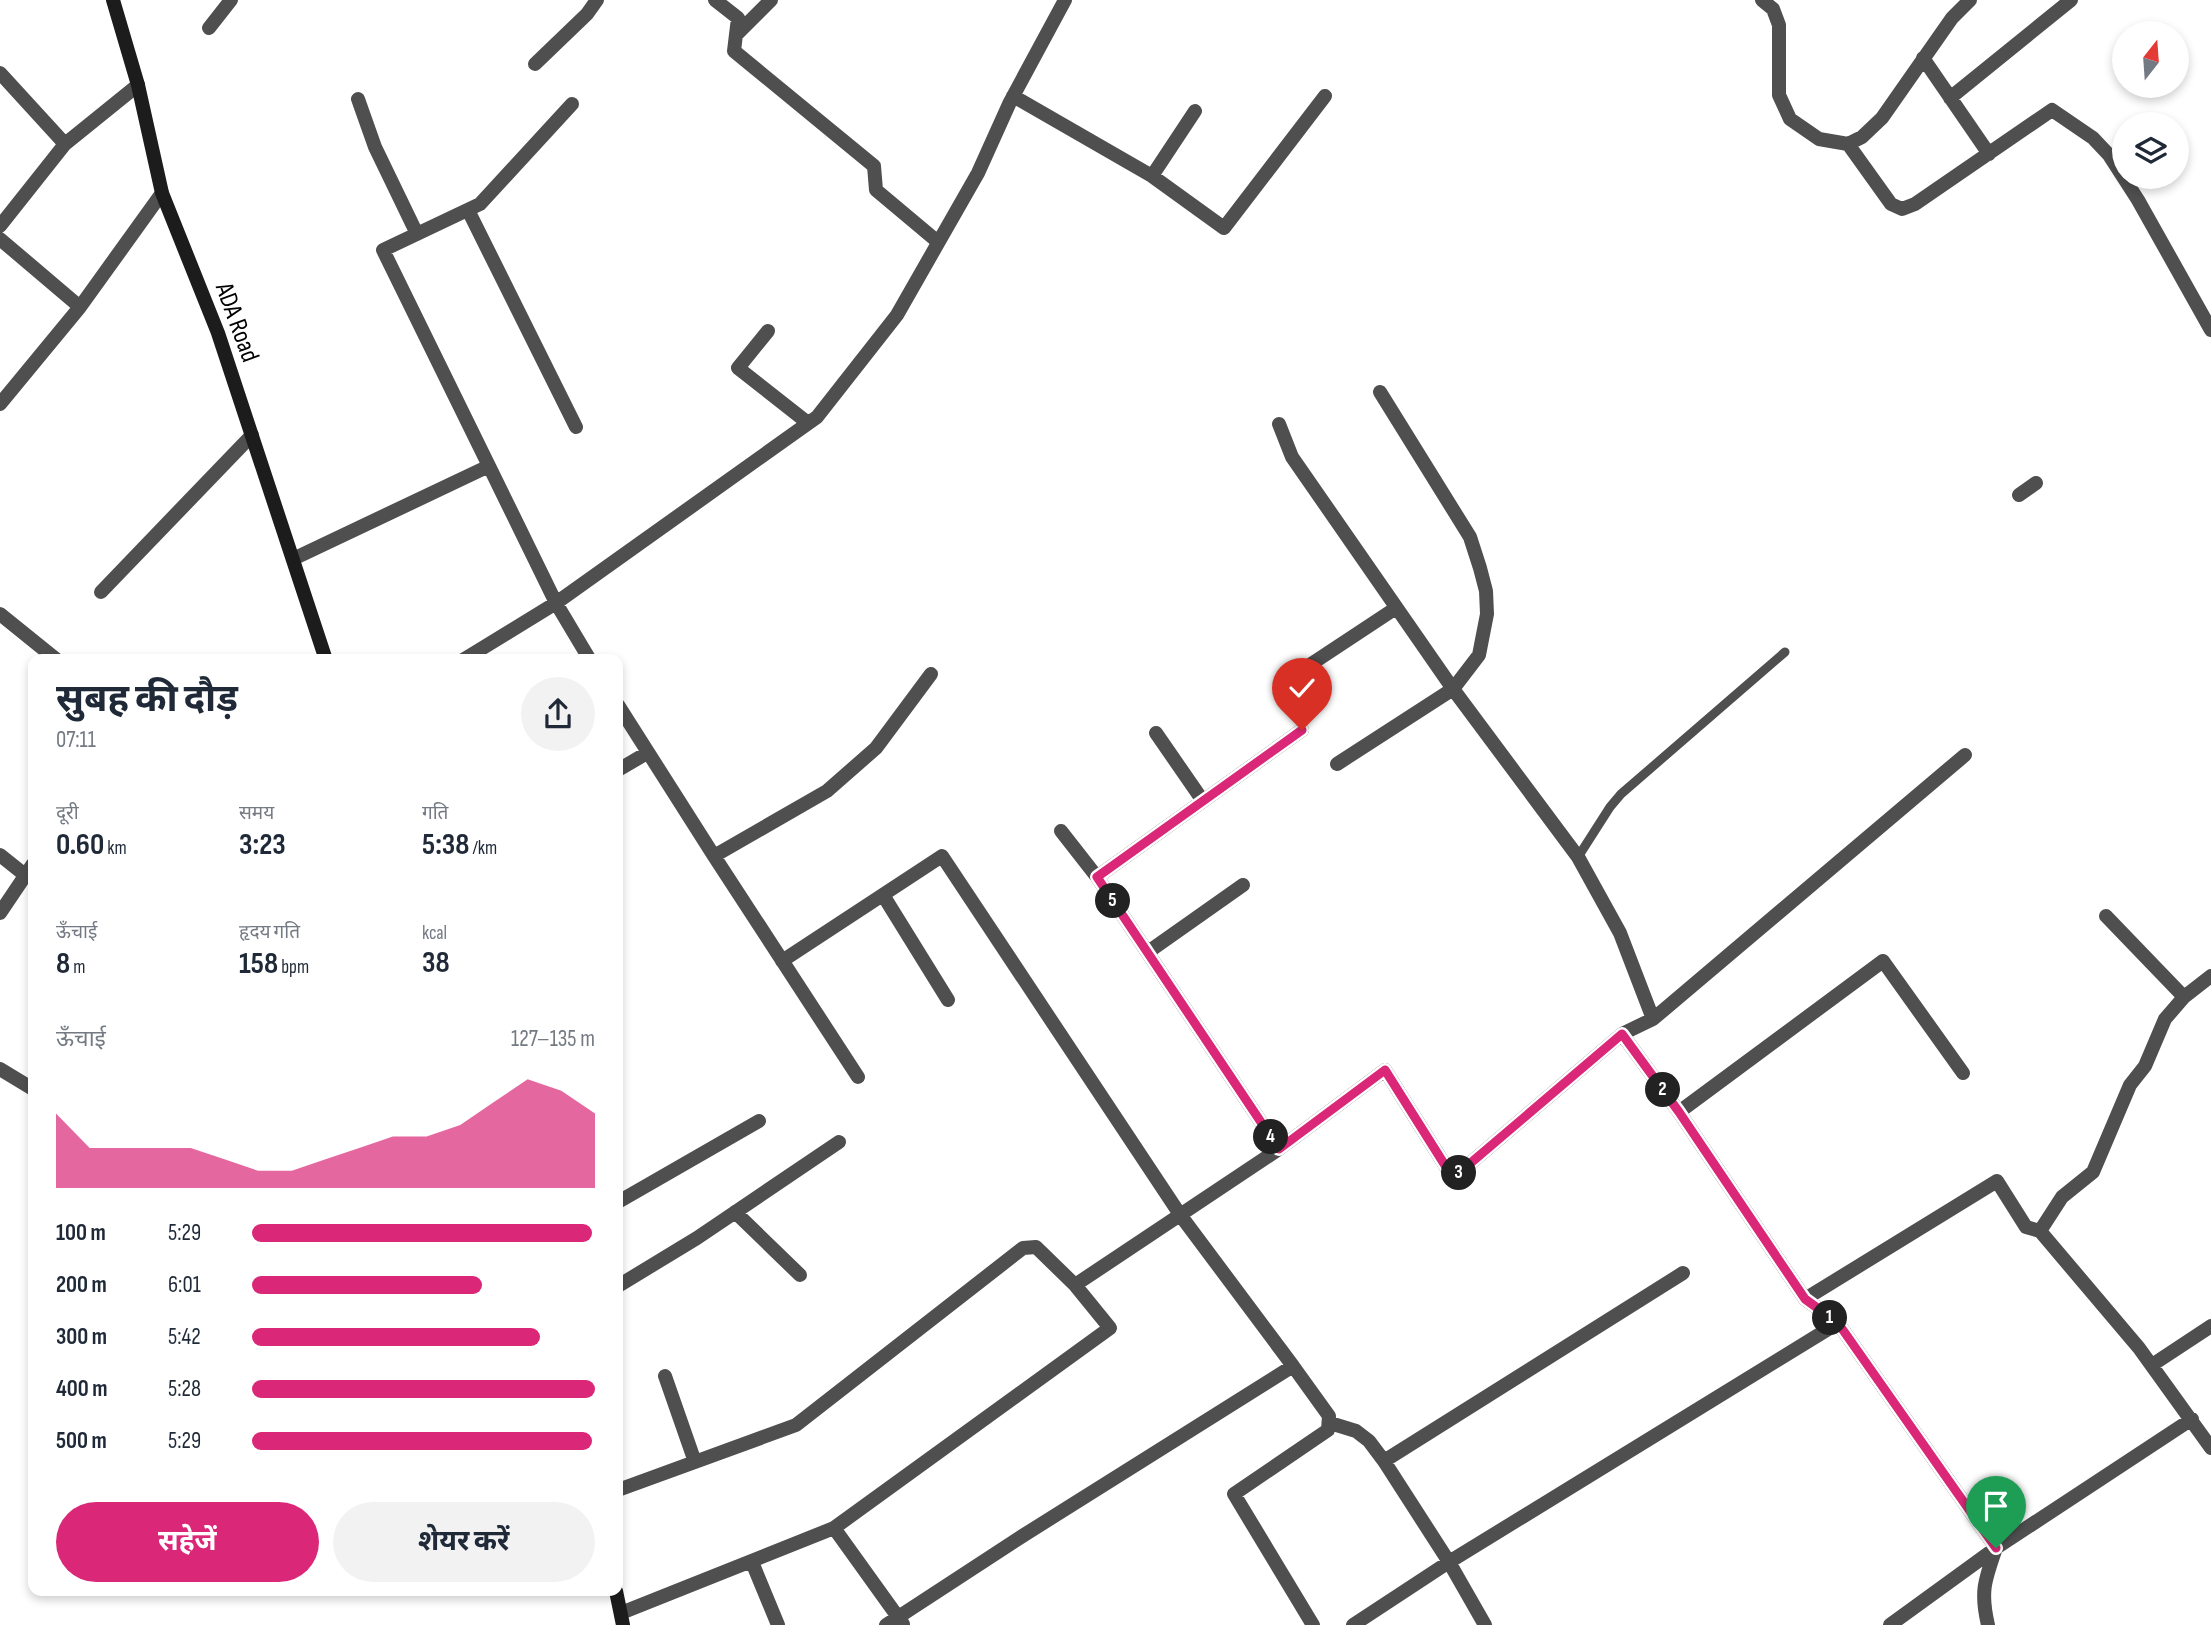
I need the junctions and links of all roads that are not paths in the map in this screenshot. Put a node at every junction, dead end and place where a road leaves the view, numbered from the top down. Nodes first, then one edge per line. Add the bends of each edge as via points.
1 (113, 0) edge
2 (231, 0) edge
3 (597, 0) edge
4 (715, 0) edge
5 (771, 0) edge
6 (1065, 0) edge
7 (1762, 0) edge
8 (1970, 0) edge
9 (2071, 0) edge
10 (209, 28) dead end
11 (736, 35) junction
12 (1923, 58) junction
13 (535, 64) dead end
14 (0, 73) edge
15 (138, 85) junction
16 (1013, 96) junction
17 (1325, 96) dead end
18 (1950, 97) junction
19 (358, 99) dead end
20 (572, 104) dead end
21 (1195, 111) dead end
22 (65, 144) junction
23 (1848, 144) junction
24 (1989, 154) junction
25 (1152, 176) junction
26 (162, 193) junction
27 (468, 210) junction
28 (0, 226) edge
29 (417, 234) junction
30 (0, 239) edge
31 (939, 242) junction
32 (80, 307) junction
33 (2211, 330) edge
34 (768, 331) dead end
35 (1380, 392) dead end
36 (0, 404) edge
37 (808, 423) junction
38 (1279, 424) dead end
39 (576, 427) dead end
40 (252, 435) junction
41 (489, 466) junction
42 (2036, 483) dead end
43 (2019, 495) dead end
44 (293, 559) junction
45 (101, 592) dead end
46 (556, 603) junction
47 (1396, 608) junction
48 (0, 614) edge
49 (1785, 652) dead end
50 (50, 654) edge
51 (324, 654) edge
52 (473, 654) edge
53 (586, 654) edge
54 (931, 674) dead end
55 (1287, 680) dead end
56 (1453, 689) junction
57 (623, 713) edge
58 (1302, 730) dead end
59 (1156, 733) dead end
60 (647, 753) junction
61 (1965, 755) dead end
62 (1338, 764) dead end
63 (623, 767) edge
64 (1203, 801) junction
65 (1061, 831) dead end
66 (0, 855) edge
67 (714, 856) junction
68 (1578, 857) junction
69 (28, 869) edge
70 (28, 871) edge
71 (1097, 877) junction
72 (1243, 885) dead end
73 (883, 895) junction
74 (0, 913) edge
75 (2106, 916) dead end
76 (1148, 952) junction
77 (782, 961) junction
78 (2211, 976) edge
79 (2184, 997) junction
80 (948, 1000) dead end
81 (1653, 1019) junction
82 (1622, 1034) junction
83 (0, 1069) edge
84 (1963, 1073) dead end
85 (858, 1077) dead end
86 (28, 1086) edge
87 (1679, 1112) junction
88 (759, 1121) dead end
89 (839, 1142) dead end
90 (1279, 1149) junction
91 (623, 1199) edge
92 (735, 1212) junction
93 (1181, 1216) junction
94 (2040, 1231) junction
95 (1683, 1273) dead end
96 (800, 1275) dead end
97 (623, 1283) edge
98 (1075, 1286) junction
99 (1805, 1299) junction
100 (1838, 1323) junction
101 (2211, 1326) edge
102 (2152, 1365) junction
103 (1293, 1366) junction
104 (665, 1376) dead end
105 (2192, 1419) junction
106 (1330, 1423) junction
107 (2211, 1448) edge
108 (1384, 1461) junction
109 (695, 1462) junction
110 (623, 1488) edge
111 (834, 1528) junction
112 (1996, 1548) junction
113 (752, 1562) junction
114 (1448, 1562) junction
115 (617, 1596) edge
116 (622, 1619) edge
117 (897, 1623) edge
118 (778, 1625) edge
119 (1313, 1625) edge
120 (1353, 1625) edge
121 (1485, 1625) edge
122 (1890, 1625) edge
123 (1988, 1625) edge

1 - 15 street, ADA Road
2 - 10 street
3 - 13 street
4 - 11 street via 738,19
5 - 11 street
6 - 16 street
7 - 23 street via 1773,9 1779,25 1779,95 1790,120 1819,139
8 - 12 street
9 - 18 street
11 - 31 street via 734,51 874,166 876,190
12 - 18 street
12 - 23 street via 1882,118
14 - 22 street
15 - 22 street
15 - 26 street, ADA Road
16 - 25 street
16 - 31 street via 978,173
17 - 25 street via 1224,228
18 - 24 street
19 - 29 street via 375,147
20 - 27 street via 480,204
21 - 25 street
22 - 28 street
23 - 24 street via 1891,204 1902,209
24 - 33 street via 2052,110 2093,138 2138,200
26 - 32 street
26 - 40 street, ADA Road via 218,333
27 - 29 street
27 - 39 street
29 - 41 street via 383,250
30 - 32 street
31 - 37 street via 897,315
32 - 36 street
34 - 37 street via 738,368
35 - 56 street via 1470,537 1486,591 1488,614 1479,655
37 - 46 street
38 - 47 street via 1292,457
40 - 44 street, ADA Road
40 - 45 street
41 - 44 street
41 - 46 street
42 - 43 street
44 - 51 street, ADA Road
46 - 52 street
46 - 53 street
47 - 55 street
47 - 56 street
48 - 50 street
49 - 68 lane via 1621,794
54 - 67 street via 876,748 827,790
56 - 62 street
56 - 68 street
57 - 60 street
58 - 64 street
59 - 64 street
60 - 63 street
60 - 67 street
61 - 81 street
64 - 71 street
65 - 71 street
66 - 69 street
67 - 77 street
68 - 81 street via 1620,933
70 - 74 street
71 - 76 street
72 - 76 street
73 - 77 street
73 - 80 street
73 - 93 street via 942,856
75 - 79 street
76 - 90 street
77 - 85 street
78 - 79 street
79 - 94 street via 2165,1019 2145,1066 2130,1084 2093,1172 2062,1197
81 - 82 street
82 - 87 street
82 - 90 street via 1453,1178 1385,1070
83 - 86 street
84 - 87 street via 1883,961
87 - 99 street
88 - 91 street
89 - 92 street
90 - 93 street
92 - 96 street
92 - 97 street
93 - 98 street
93 - 103 street
94 - 99 street via 2025,1227 1997,1181
94 - 102 street
95 - 108 street
98 - 109 street via 1037,1247 1023,1248 796,1425
98 - 111 street via 1110,1328
99 - 100 street
100 - 112 street
100 - 114 street
101 - 102 street
102 - 105 street
103 - 106 street
103 - 117 street via 1024,1535
104 - 109 street
105 - 107 street
105 - 112 street
106 - 108 street via 1362,1435
106 - 119 street via 1328,1430 1234,1494
108 - 114 street
109 - 110 street
111 - 113 street
111 - 117 street
112 - 122 street
112 - 123 street via 1984,1583
113 - 116 street
113 - 118 street
114 - 120 street
114 - 121 street
115 - 116 street

